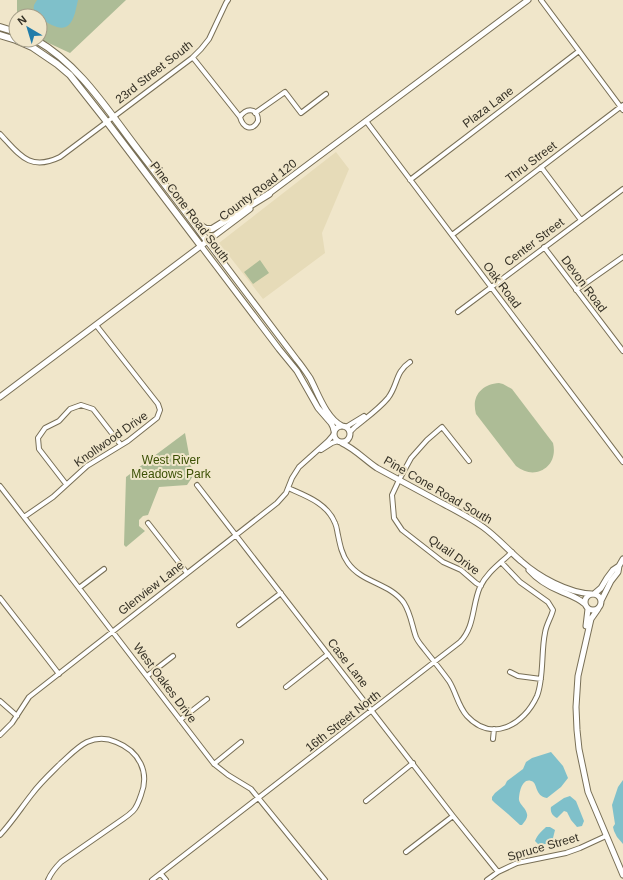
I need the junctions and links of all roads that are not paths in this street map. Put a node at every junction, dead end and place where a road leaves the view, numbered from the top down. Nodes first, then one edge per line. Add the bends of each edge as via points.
1 (228, 0) edge
2 (528, 0) edge
3 (541, 0) edge
4 (0, 35) edge
5 (48, 48) edge
6 (579, 51) junction
7 (192, 58) junction
8 (326, 94) dead end
9 (622, 107) edge
10 (256, 113) junction
11 (113, 117) junction
12 (240, 117) junction
13 (366, 121) junction
14 (107, 122) junction
15 (0, 134) edge
16 (541, 167) junction
17 (410, 180) junction
18 (623, 189) edge
19 (269, 194) junction
20 (191, 219) junction
21 (581, 220) junction
22 (452, 235) junction
23 (207, 241) junction
24 (201, 246) junction
25 (544, 247) junction
26 (623, 257) edge
27 (491, 287) junction
28 (576, 290) junction
29 (458, 312) dead end
30 (96, 325) junction
31 (623, 351) edge
32 (410, 362) dead end
33 (0, 397) edge
34 (378, 408) junction
35 (344, 426) junction
36 (334, 432) junction
37 (350, 432) junction
38 (350, 438) junction
39 (340, 442) junction
40 (121, 445) junction
41 (623, 453) edge
42 (359, 455) junction
43 (311, 456) junction
44 (619, 456) junction
45 (469, 461) dead end
46 (623, 462) edge
47 (399, 480) junction
48 (66, 484) junction
49 (197, 485) dead end
50 (0, 486) edge
51 (288, 488) junction
52 (24, 518) junction
53 (148, 523) dead end
54 (236, 535) junction
55 (512, 552) junction
56 (623, 559) edge
57 (521, 561) junction
58 (501, 562) junction
59 (619, 566) junction
60 (104, 569) dead end
61 (187, 573) junction
62 (481, 586) junction
63 (79, 588) junction
64 (281, 593) junction
65 (593, 594) junction
66 (0, 598) edge
67 (601, 601) junction
68 (586, 607) junction
69 (598, 609) junction
70 (239, 625) dead end
71 (112, 631) junction
72 (583, 653) junction
73 (328, 654) junction
74 (173, 656) dead end
75 (435, 663) junction
76 (510, 672) dead end
77 (59, 674) junction
78 (147, 676) junction
79 (540, 679) junction
80 (286, 687) dead end
81 (207, 699) dead end
82 (0, 701) edge
83 (372, 711) junction
84 (17, 716) junction
85 (180, 720) junction
86 (494, 729) junction
87 (0, 735) edge
88 (493, 739) dead end
89 (241, 742) dead end
90 (413, 763) junction
91 (214, 764) junction
92 (259, 798) junction
93 (366, 801) dead end
94 (453, 816) junction
95 (0, 835) edge
96 (606, 836) junction
97 (406, 852) dead end
98 (498, 872) junction
99 (161, 874) junction
100 (623, 875) edge
101 (48, 880) edge
102 (152, 880) edge
103 (166, 880) edge
104 (324, 880) edge
105 (488, 880) edge

1 - 7 street, 23rd Street South via 209,39
2 - 13 street, County Road 120
3 - 6 street
4 - 14 main road, Pine Cone Road South via 32,47 65,70
5 - 11 main road, Pine Cone Road South via 71,65
6 - 9 street
6 - 17 street, Plaza Lane
7 - 11 street, 23rd Street South
7 - 12 street
8 - 10 street via 301,113 285,92
9 - 16 street, Thru Street
10 - 12 street via 246,111
10 - 12 street via 258,121 254,126 247,127
11 - 14 street, 23rd Street South
11 - 20 main road, Pine Cone Road South
13 - 17 street, Oak Road
13 - 19 street, County Road 120
14 - 15 street, 23rd Street South via 60,157 42,162 32,162 25,158
14 - 24 main road, Pine Cone Road South
16 - 21 street
16 - 22 street, Thru Street
17 - 22 street, Oak Road
18 - 21 street, Center Street
19 - 20 main road via 212,229 203,228
19 - 23 street, County Road 120
20 - 23 main road, Pine Cone Road South
21 - 25 street, Center Street
22 - 27 street, Oak Road
23 - 24 street, County Road 120
23 - 35 street, Pine Cone Road South via 310,378 331,416
24 - 30 street, County Road 120
24 - 36 street, Pine Cone Road South via 297,371
25 - 27 street, Center Street
25 - 28 street, Devon Road
26 - 28 street
27 - 29 street, Center Street
27 - 44 street, Oak Road
28 - 31 street, Devon Road
30 - 33 street, County Road 120
30 - 40 street, Knollwood Drive via 158,404 160,410 157,418
32 - 34 street via 401,370 391,393
34 - 35 street
34 - 37 street
35 - 36 street
35 - 37 street
36 - 39 street via 335,438
36 - 43 street, Glenview Lane
37 - 38 street
38 - 39 street via 346,442
38 - 42 street, Pine Cone Road South
39 - 42 street, Pine Cone Road South
39 - 43 street, Glenview Lane via 332,443
40 - 48 street, Knollwood Drive via 86,466
40 - 48 street via 93,409 81,405 70,409 59,421 45,428 38,438 39,449
41 - 44 street
42 - 47 street, Pine Cone Road South
43 - 51 street, Glenview Lane via 295,472
44 - 46 street, Oak Road
45 - 47 street, Quail Drive via 442,427 411,458
47 - 55 street, Pine Cone Road South via 480,525
47 - 62 street, Quail Drive via 392,495 394,518 398,525 442,562 461,570
48 - 52 street, Knollwood Drive
49 - 54 street, Case Lane
50 - 52 street, West Oakes Drive
51 - 54 street, Glenview Lane via 277,503
51 - 75 street via 316,500 326,509 335,523 344,559 362,576 400,598 410,614 417,638
52 - 63 street, West Oakes Drive
53 - 61 street
54 - 61 street, Glenview Lane
54 - 64 street, Case Lane
55 - 57 street, Pine Cone Road South
55 - 58 street, 16th Street North
56 - 59 street
57 - 65 street, Pine Cone Road South via 562,587 582,594
57 - 68 street, Pine Cone Road South via 542,582 576,598
58 - 62 street, 16th Street North
58 - 79 street via 520,582 548,602 553,610 545,634
59 - 65 street
59 - 67 street
60 - 63 street
61 - 71 street, Glenview Lane
62 - 75 street, 16th Street North via 466,634
63 - 71 street, West Oakes Drive
64 - 70 street
64 - 73 street, Case Lane
65 - 67 street
65 - 68 street via 586,597
66 - 77 street
67 - 69 street
68 - 69 street via 592,611
68 - 72 street
69 - 72 street via 591,619
71 - 77 street, Glenview Lane
71 - 78 street, West Oakes Drive
72 - 96 street via 576,694 576,730 588,792
73 - 80 street
73 - 83 street, Case Lane
74 - 78 street
75 - 83 street, 16th Street North
75 - 86 street via 455,691 462,709 468,716 480,725
76 - 79 street via 518,676
77 - 84 street, Glenview Lane via 29,697
78 - 85 street, West Oakes Drive
79 - 86 street via 538,694 521,719 508,727
81 - 85 street
82 - 84 street
83 - 90 street, Case Lane
83 - 92 street, 16th Street North
84 - 87 street, Glenview Lane
85 - 91 street, West Oakes Drive
86 - 88 street
89 - 91 street
90 - 93 street
90 - 94 street, Case Lane
91 - 92 street, West Oakes Drive via 251,789
92 - 99 street, 16th Street North
92 - 104 street, West Oakes Drive
94 - 97 street
94 - 98 street, Case Lane
95 - 101 street via 37,787 74,750 96,739 110,739 131,750 143,769 145,782 138,804 123,819 61,862
96 - 98 street, Spruce Street via 566,853 517,863
96 - 100 street
98 - 105 street, Spruce Street
99 - 102 street, 16th Street North
99 - 103 street

